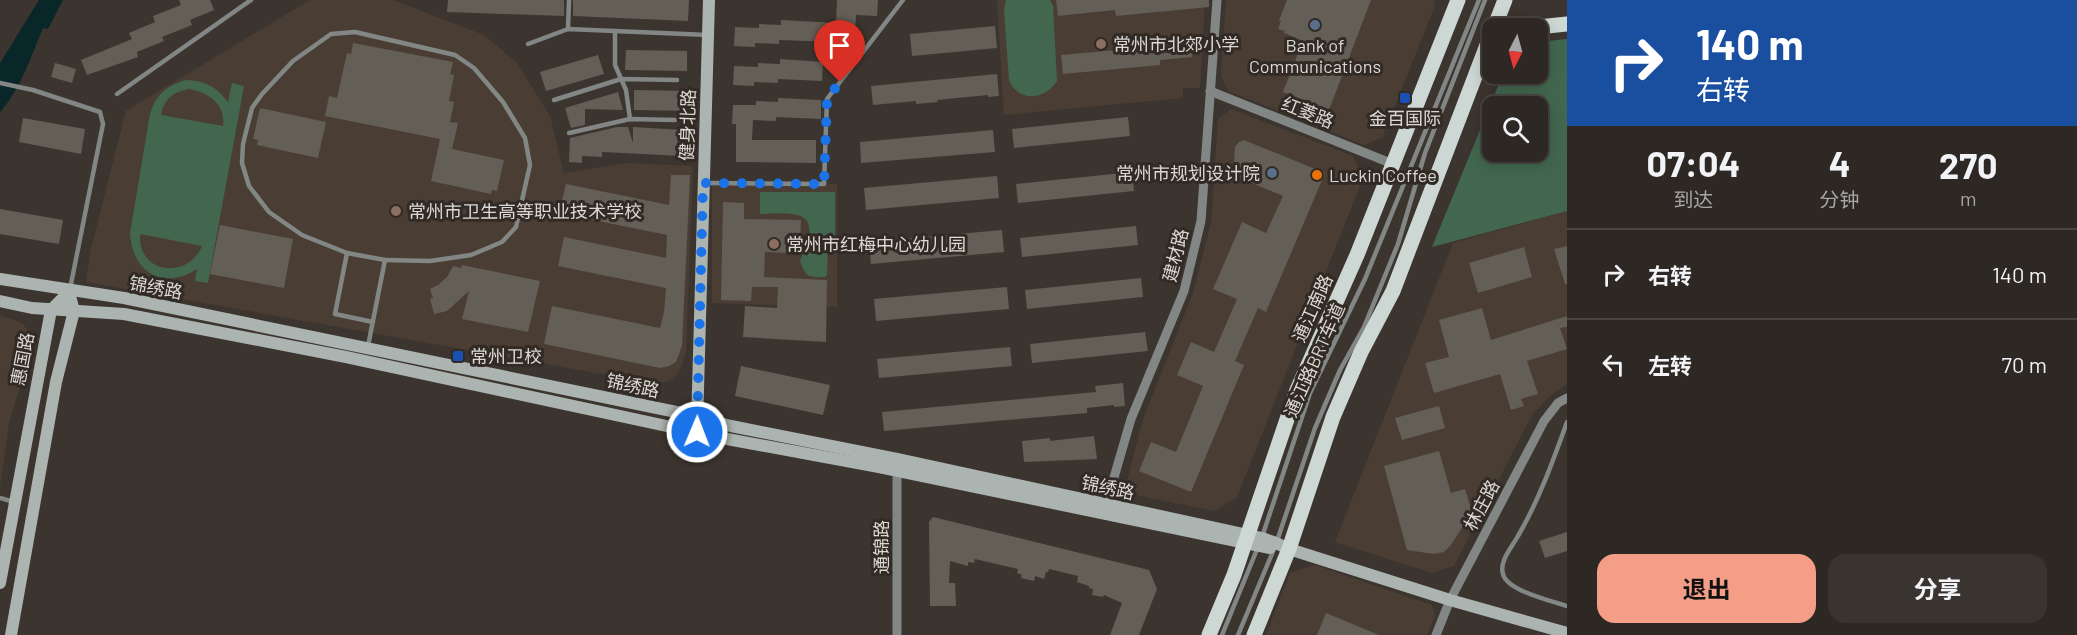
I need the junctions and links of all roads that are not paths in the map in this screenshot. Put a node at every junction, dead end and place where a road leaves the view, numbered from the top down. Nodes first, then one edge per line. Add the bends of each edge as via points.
1 (251, 0) edge
2 (569, 0) edge
3 (708, 0) edge
4 (903, 0) edge
5 (1217, 0) edge
6 (1444, 0) edge
7 (1458, 0) edge
8 (1479, 0) edge
9 (1485, 0) edge
10 (1505, 0) edge
11 (1498, 18) edge
12 (1567, 24) edge
13 (1548, 26) edge
14 (568, 29) junction
15 (615, 31) junction
16 (708, 35) junction
17 (1442, 37) junction
18 (528, 44) dead end
19 (1482, 68) edge
20 (621, 79) junction
21 (677, 80) dead end
22 (0, 83) edge
23 (1210, 92) junction
24 (117, 94) dead end
25 (554, 100) dead end
26 (630, 118) junction
27 (675, 120) dead end
28 (569, 133) dead end
29 (1393, 164) junction
30 (703, 183) junction
31 (347, 253) junction
32 (385, 260) junction
33 (0, 279) edge
34 (69, 292) junction
35 (0, 302) edge
36 (51, 310) junction
37 (74, 311) junction
38 (373, 321) junction
39 (368, 348) junction
40 (1567, 398) edge
41 (697, 417) junction
42 (1567, 422) edge
43 (697, 432) junction
44 (897, 465) junction
45 (0, 498) edge
46 (14, 502) junction
47 (1106, 505) junction
48 (1253, 541) junction
49 (1280, 547) junction
50 (0, 583) edge
51 (1450, 600) junction
52 (1567, 606) edge
53 (1567, 633) edge
54 (11, 635) edge
55 (897, 635) edge
56 (1209, 635) edge
57 (1222, 635) edge
58 (1238, 635) edge
59 (1254, 635) edge
60 (1436, 635) edge

1 - 24 lane
2 - 14 lane
3 - 16 street, 健身北路
4 - 30 lane via 827,99 824,184
5 - 23 street, 建材路
6 - 17 main road
7 - 17 main road, 通江南路
8 - 48 lane, 通江路BRT车道 via 1365,279 1310,393
9 - 49 lane, 通江路BRT车道 via 1425,153 1398,244 1316,428
10 - 11 main road
12 - 13 main road
14 - 15 lane
14 - 18 lane
15 - 16 lane
15 - 20 lane via 615,65
16 - 30 street, 健身北路
17 - 29 main road, 通江南路
19 - 49 main road via 1393,291 1333,417
20 - 21 lane
20 - 25 lane
20 - 26 lane
22 - 34 lane via 100,112 104,124
23 - 29 street, 红菱路
23 - 47 street, 建材路 via 1201,221 1184,291 1131,418
26 - 27 lane
26 - 28 lane
29 - 48 main road, 通江南路 via 1297,390
30 - 41 street, 健身北路
31 - 32 lane
31 - 32 lane via 302,235 269,212 249,186 242,162 252,108 262,94 293,62 332,34 355,32 455,55 474,68 503,102 525,138 530,165 516,227 502,242 471,255 430,261
31 - 38 lane via 335,314
32 - 38 lane
33 - 34 street, 锦绣路
34 - 36 street
34 - 37 street
34 - 39 street, 锦绣路 via 124,298
35 - 36 street, 锦绣路
36 - 37 street, 锦绣路
36 - 46 street, 惠国路
37 - 43 street, 锦绣路 via 124,314 346,357
37 - 54 street via 56,382
38 - 39 lane
39 - 41 street, 锦绣路
40 - 51 street, 林庄路 via 1544,421
41 - 43 street, 健身北路
41 - 44 street, 锦绣路
42 - 52 lane via 1525,524 1503,562 1503,575 1521,591
43 - 44 street, 锦绣路 via 783,450
44 - 47 street, 锦绣路
44 - 48 street, 锦绣路
44 - 55 street, 通锦路
45 - 46 lane
46 - 50 street, 惠国路
47 - 48 street, 锦绣路
48 - 49 street, 锦绣路
48 - 56 main road, 通江南路
48 - 57 lane, 通江路BRT车道
49 - 51 street, 锦绣路
49 - 58 lane, 通江路BRT车道
49 - 59 main road
51 - 53 street, 锦绣路
51 - 60 street, 林庄路

